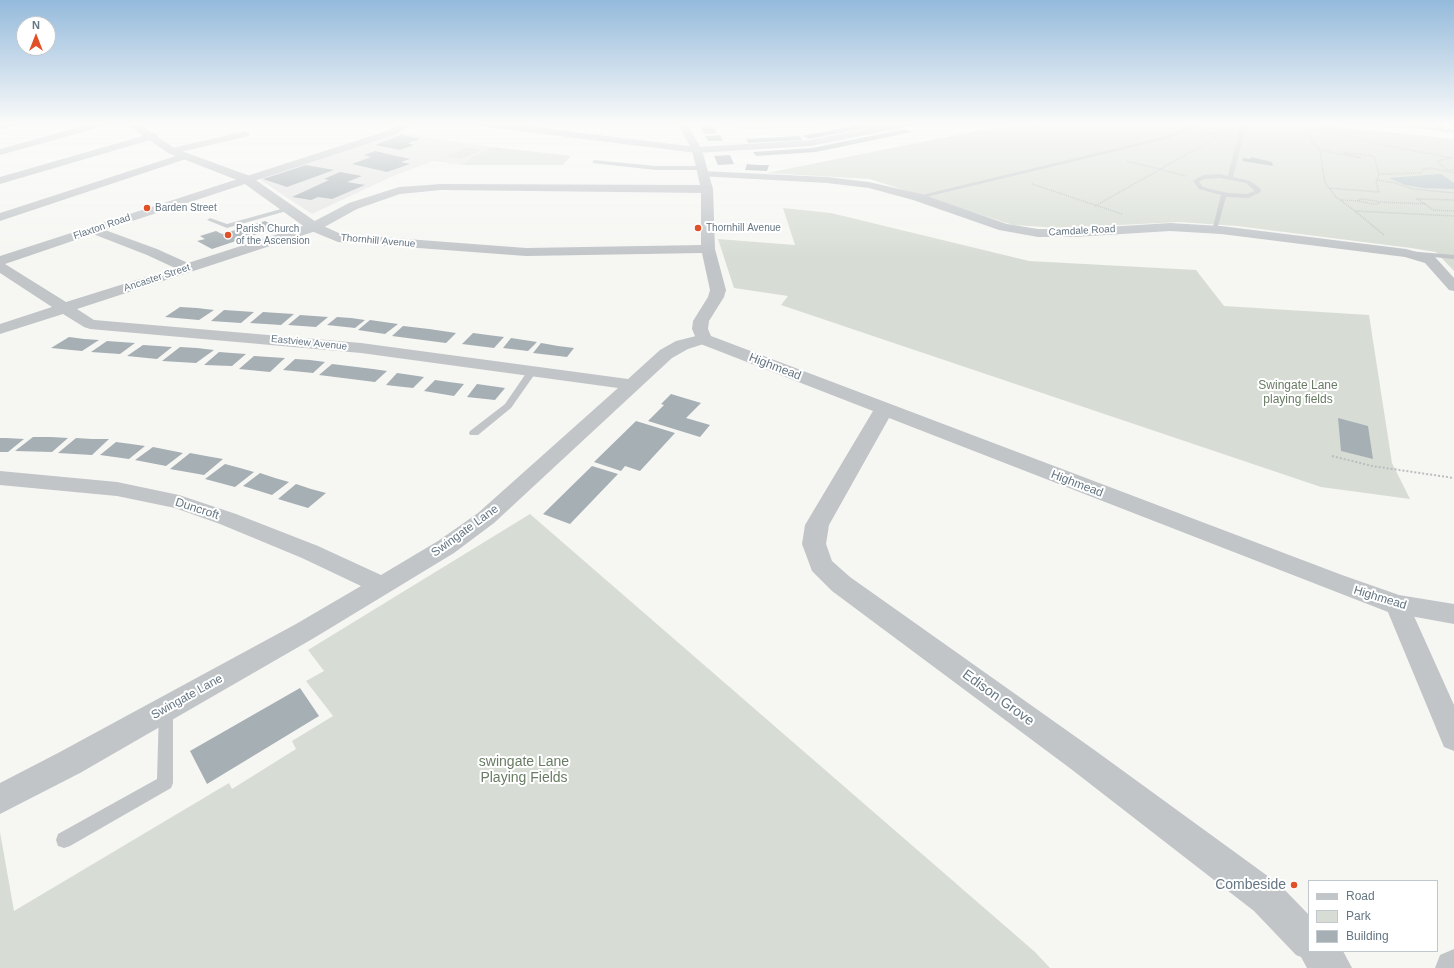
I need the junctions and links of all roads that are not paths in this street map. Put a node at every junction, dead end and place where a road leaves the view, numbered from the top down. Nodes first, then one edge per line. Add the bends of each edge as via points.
1 (44, 168) edge
2 (148, 168) edge
3 (219, 168) edge
4 (277, 168) edge
5 (659, 168) edge
6 (1038, 168) edge
7 (1232, 168) edge
8 (703, 171) junction
9 (246, 178) junction
10 (1230, 178) junction
11 (0, 181) edge
12 (707, 189) junction
13 (1224, 194) junction
14 (917, 197) junction
15 (288, 209) junction
16 (0, 217) edge
17 (210, 220) dead end
18 (314, 226) junction
19 (93, 230) junction
20 (1214, 230) junction
21 (708, 249) junction
22 (1406, 253) junction
23 (1454, 257) edge
24 (0, 261) edge
25 (0, 267) edge
26 (187, 268) junction
27 (1454, 287) edge
28 (65, 308) junction
29 (0, 329) edge
30 (704, 339) junction
31 (532, 371) junction
32 (632, 385) junction
33 (884, 409) junction
34 (474, 433) dead end
35 (0, 478) edge
36 (381, 585) junction
37 (1397, 605) junction
38 (1454, 614) edge
39 (166, 709) junction
40 (1454, 738) edge
41 (0, 799) edge
42 (64, 840) dead end
43 (1308, 941) edge
44 (1318, 952) edge
45 (1333, 968) edge

1 - 11 street
2 - 16 street
3 - 9 street, Thornhill Avenue
4 - 9 street, Flaxton Road
5 - 8 lane
6 - 14 lane
7 - 10 lane
8 - 12 street
8 - 14 street, Camdale Road via 827,180 868,185
9 - 15 street, Thornhill Avenue
9 - 19 street, Flaxton Road
10 - 13 lane via 1211,176 1196,181 1201,188
10 - 13 lane via 1255,186 1258,192 1248,196
12 - 18 street, Ancaster Street via 427,187 399,191 368,201
12 - 21 street
13 - 20 lane
14 - 20 street, Camdale Road via 1004,227 1038,233 1170,227
15 - 17 lane via 227,226
15 - 18 street, Thornhill Avenue
18 - 21 street, Thornhill Avenue via 332,236 349,240 526,252
18 - 26 street, Ancaster Street
19 - 24 street, Flaxton Road
19 - 26 street
20 - 22 street, Camdale Road
21 - 30 street via 718,290 701,321 700,329
22 - 23 lane
22 - 27 street, Camdale Road via 1430,260
25 - 28 street, Eastview Avenue
26 - 28 street, Ancaster Street
28 - 29 street, Ancaster Street
28 - 31 street, Eastview Avenue via 90,324 96,325 361,348
30 - 32 street, Swingate Lane via 682,345 666,354
30 - 33 street, Highmead
31 - 32 street, Eastview Avenue
31 - 34 lane via 508,406
32 - 36 street, Swingate Lane via 486,518 446,547
33 - 37 street, Highmead
33 - 43 street, Edison Grove via 817,525 814,544 821,565 841,584 1089,764 1267,898
35 - 36 street, Duncroft via 117,489 179,502 310,552
36 - 39 street, Swingate Lane
37 - 38 street, Highmead
37 - 40 street
39 - 41 street, Swingate Lane
39 - 42 lane via 165,782
44 - 45 street

